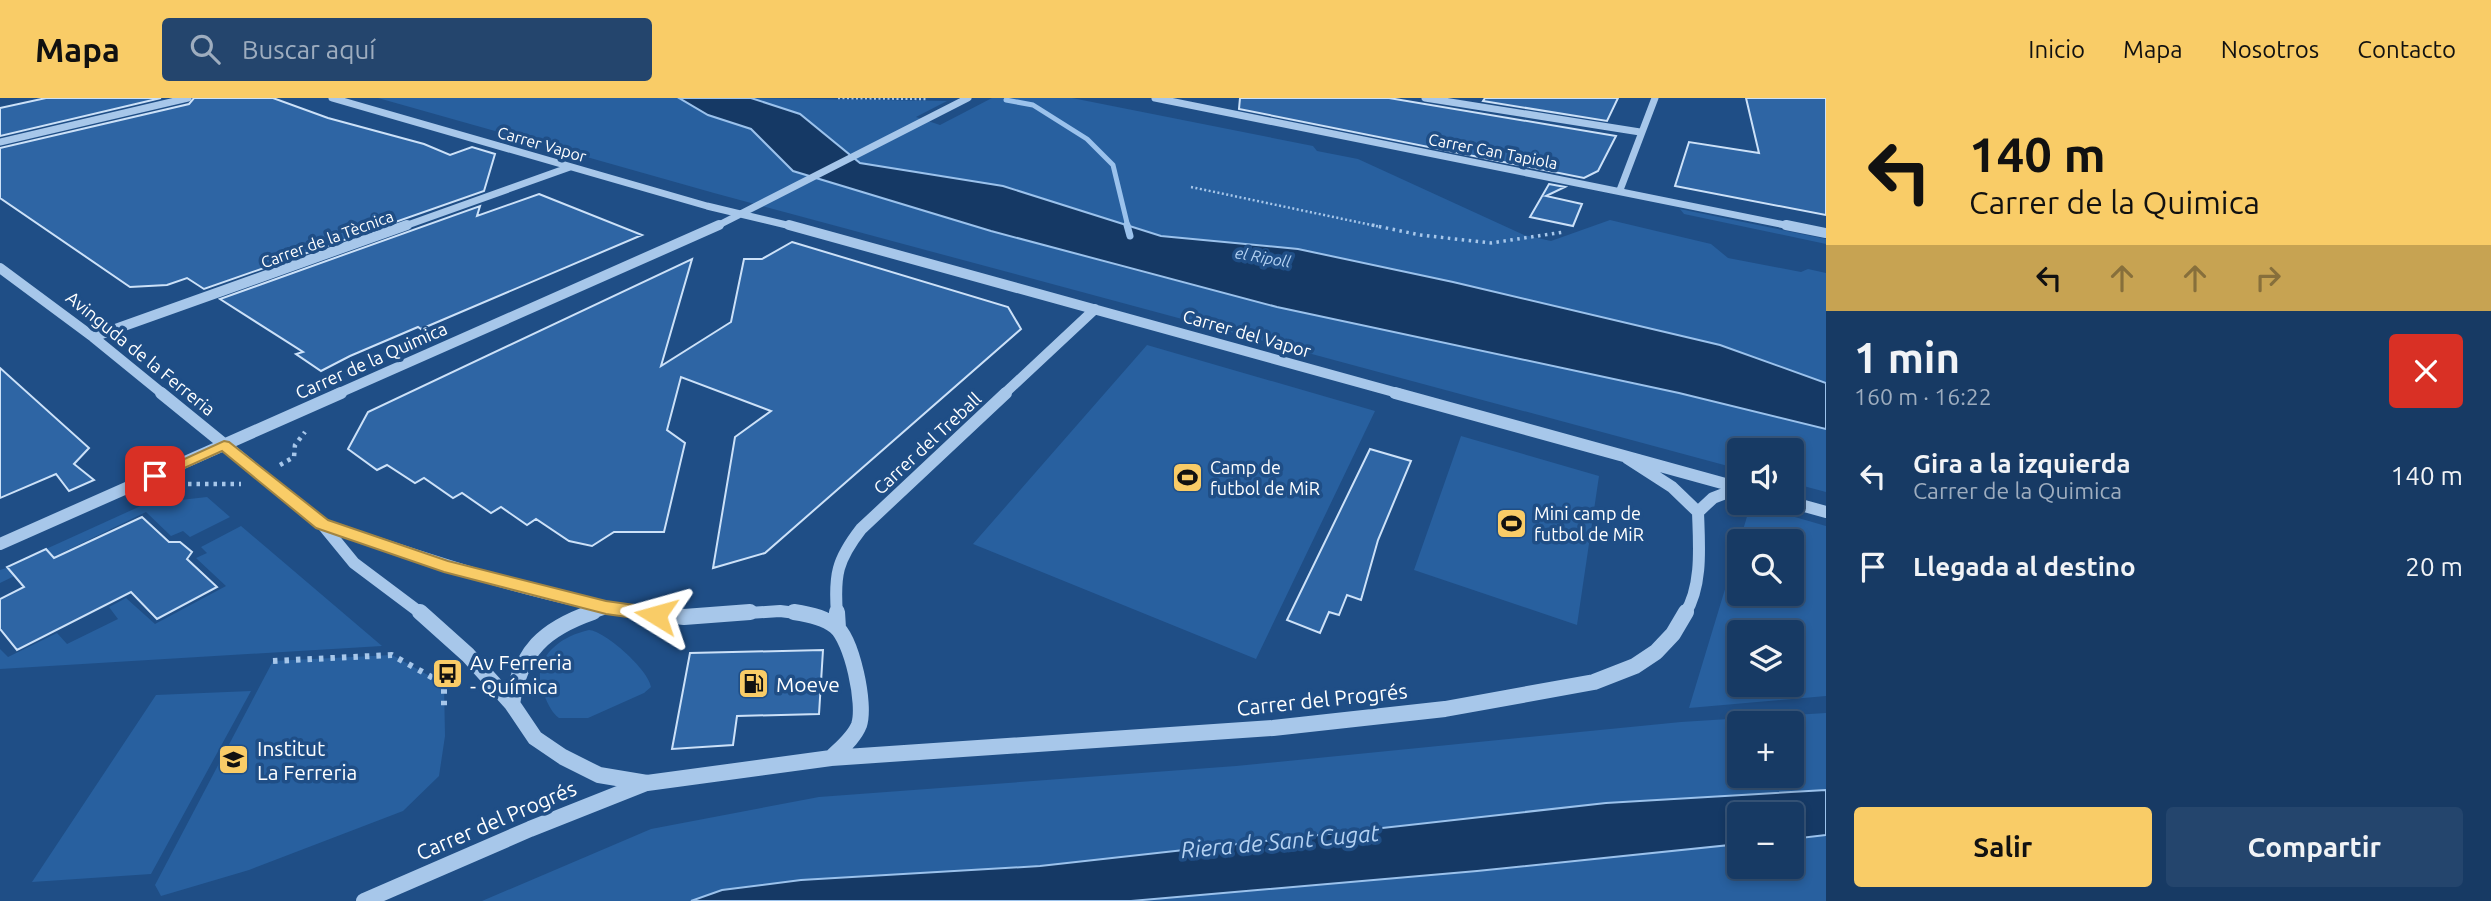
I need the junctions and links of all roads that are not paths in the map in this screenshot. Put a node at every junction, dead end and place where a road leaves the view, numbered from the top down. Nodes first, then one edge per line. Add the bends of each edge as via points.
1 (188, 98) edge
2 (332, 98) edge
3 (1155, 98) edge
4 (1425, 98) edge
5 (1473, 98) edge
6 (1655, 98) edge
7 (965, 100) edge
8 (1468, 105) junction
9 (1640, 132) junction
10 (0, 142) edge
11 (570, 167) junction
12 (1620, 190) junction
13 (745, 212) junction
14 (1826, 233) edge
15 (0, 268) edge
16 (1095, 309) junction
17 (93, 337) junction
18 (224, 445) junction
19 (1627, 458) junction
20 (1727, 485) edge
21 (1727, 493) edge
22 (1804, 506) edge
23 (1698, 512) junction
24 (1826, 512) edge
25 (322, 524) junction
26 (0, 544) edge
27 (606, 607) junction
28 (838, 628) junction
29 (512, 704) junction
30 (831, 758) junction
31 (647, 783) junction
32 (364, 901) edge

1 - 10 street
2 - 11 street, Carrer Vapor
3 - 12 street, Carrer Can Tapiola
4 - 8 street
5 - 8 street
6 - 9 street
7 - 13 street, Carrer de la Quimica
8 - 9 street
9 - 12 street
11 - 13 street, Carrer Vapor via 707,206
11 - 17 street, Carrer de la Tècnica
12 - 14 street, Carrer Can Tapiola
13 - 16 street, Carrer del Vapor
13 - 18 street, Carrer de la Quimica
15 - 17 street, Avinguda de la Ferreria
16 - 19 street, Carrer del Vapor
16 - 28 street, Carrer del Treball via 843,550 835,571
17 - 18 street, Avinguda de la Ferreria
18 - 25 street, Avinguda de la Ferreria
18 - 26 street, Carrer de la Quimica
19 - 20 street, Carrer del Vapor
19 - 23 street via 1672,487
21 - 23 street
22 - 24 street
23 - 30 street, Carrer del Progrés via 1699,553 1689,608 1656,652 1594,682 1445,709 1273,728
25 - 27 street, Avinguda de la Ferreria via 444,566
25 - 29 street, Avinguda de la Ferreria via 354,563 419,611 468,655
27 - 28 street, Avinguda de la Ferreria via 684,617 791,611
27 - 29 street, Avinguda de la Ferreria via 540,640 514,678
28 - 30 street via 849,652 861,705 860,722
29 - 31 street, Avinguda de la Ferreria via 535,738 563,757 599,775
30 - 31 street, Avinguda de la Ferreria
31 - 32 street, Carrer del Progrés

